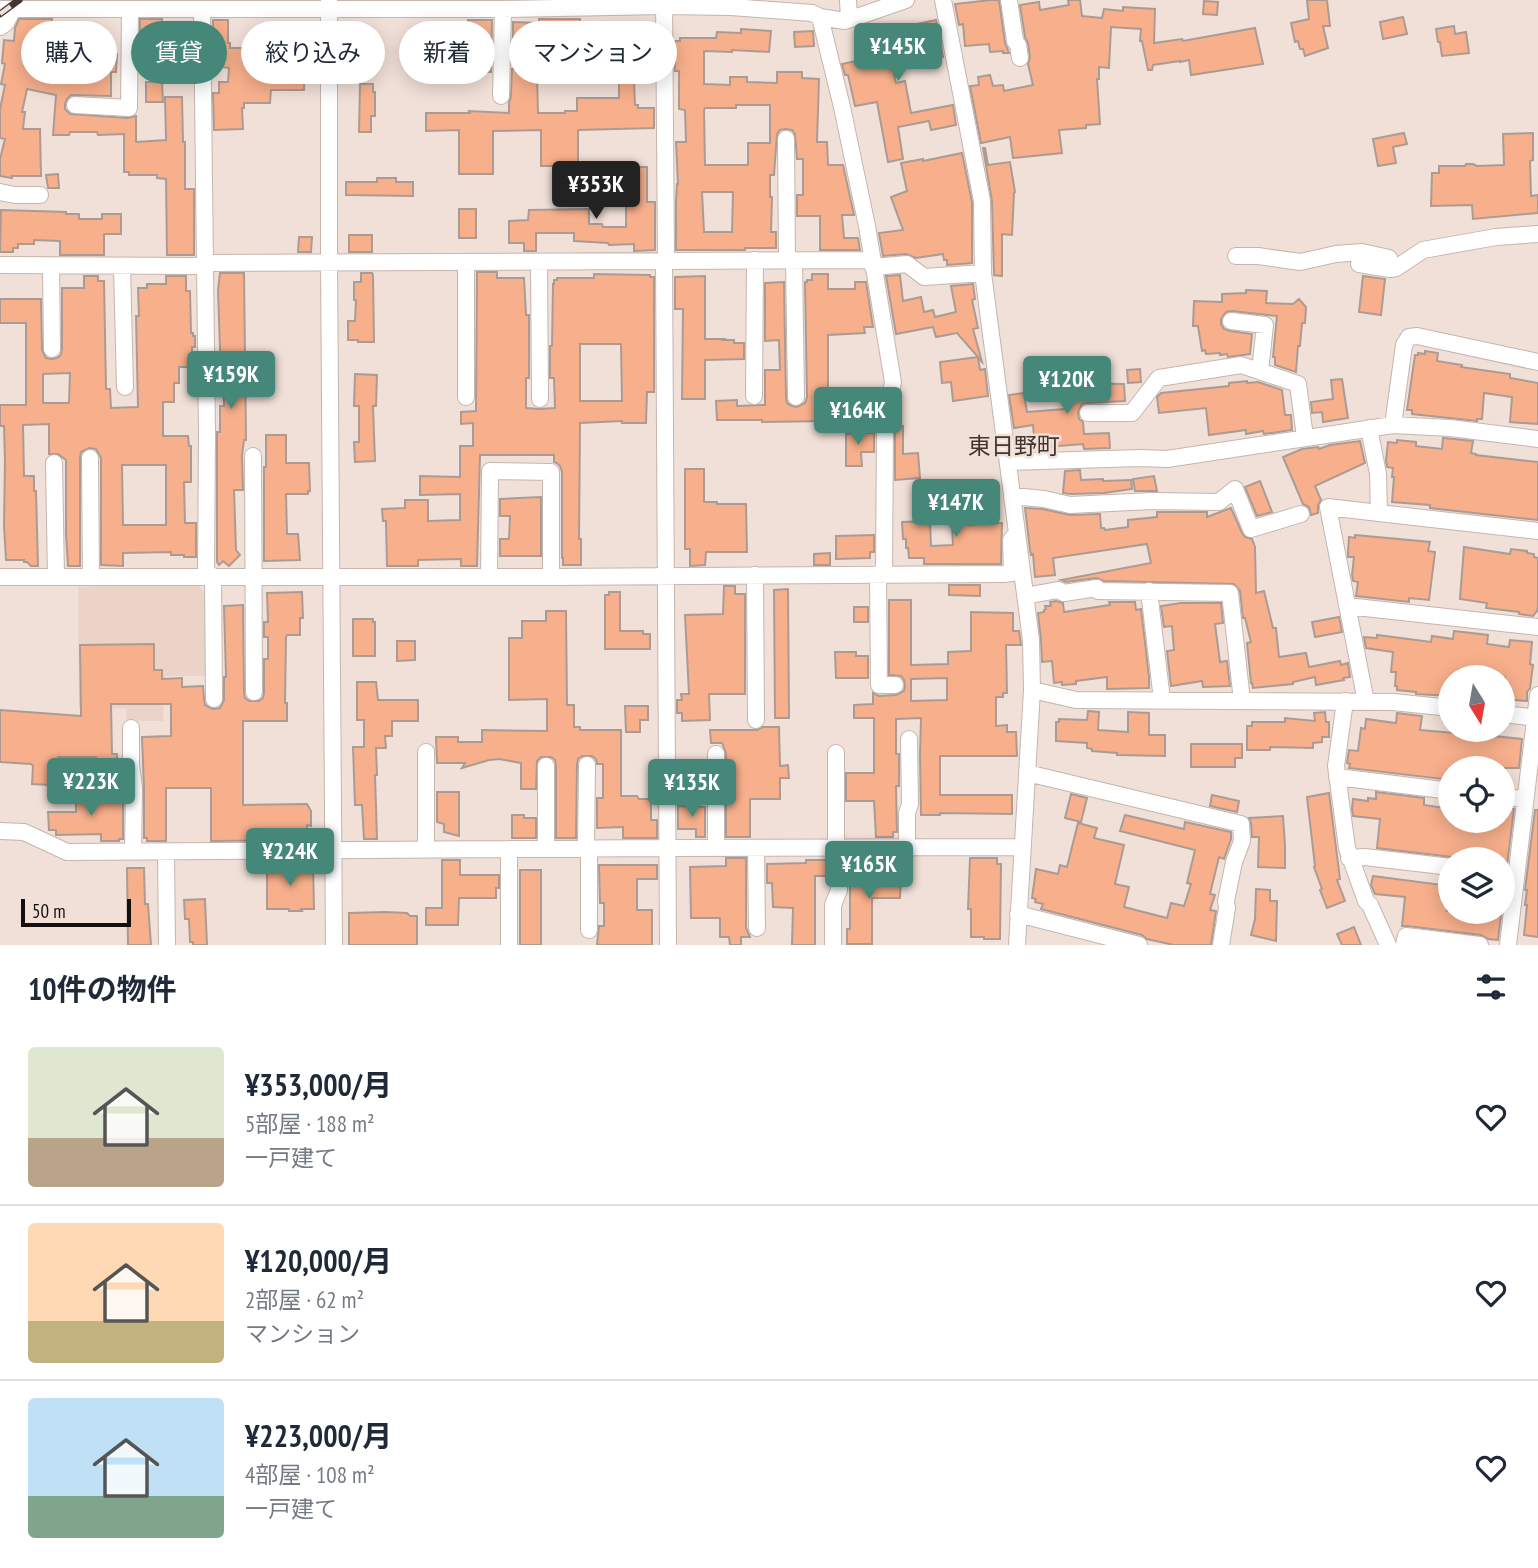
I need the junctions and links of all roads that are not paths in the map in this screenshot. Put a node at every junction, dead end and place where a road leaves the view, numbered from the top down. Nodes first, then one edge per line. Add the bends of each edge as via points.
1 (848, 0) edge
2 (906, 0) edge
3 (943, 0) edge
4 (1009, 0) edge
5 (664, 3) edge
6 (329, 5) edge
7 (7, 9) edge
8 (130, 9) junction
9 (503, 9) junction
10 (202, 10) junction
11 (820, 17) junction
12 (849, 19) junction
13 (0, 27) edge
14 (1020, 58) dead end
15 (501, 96) dead end
16 (75, 105) dead end
17 (786, 139) dead end
18 (0, 192) edge
19 (40, 195) dead end
20 (1538, 234) edge
21 (1236, 256) dead end
22 (755, 260) junction
23 (791, 260) junction
24 (665, 261) junction
25 (329, 262) junction
26 (466, 262) junction
27 (540, 262) junction
28 (1405, 262) junction
29 (204, 264) junction
30 (873, 264) junction
31 (1359, 264) dead end
32 (0, 265) edge
33 (51, 266) junction
34 (122, 266) junction
35 (983, 273) junction
36 (1231, 321) dead end
37 (52, 349) dead end
38 (1538, 362) edge
39 (1259, 371) junction
40 (125, 387) dead end
41 (754, 396) dead end
42 (466, 397) dead end
43 (796, 397) dead end
44 (540, 399) dead end
45 (1088, 413) dead end
46 (1393, 425) junction
47 (1369, 428) junction
48 (1305, 437) junction
49 (1538, 439) edge
50 (253, 456) dead end
51 (90, 458) dead end
52 (1008, 462) junction
53 (54, 463) dead end
54 (1012, 498) junction
55 (1379, 513) junction
56 (1301, 514) dead end
57 (1538, 531) edge
58 (1017, 533) junction
59 (667, 575) junction
60 (755, 575) junction
61 (881, 575) junction
62 (210, 576) junction
63 (253, 576) junction
64 (0, 577) edge
65 (56, 577) junction
66 (91, 577) junction
67 (331, 577) junction
68 (489, 577) junction
69 (551, 577) junction
70 (1149, 591) junction
71 (1025, 596) junction
72 (1347, 607) junction
73 (1538, 626) edge
74 (895, 685) dead end
75 (1032, 690) junction
76 (254, 692) dead end
77 (1538, 695) edge
78 (214, 699) dead end
79 (1162, 701) junction
80 (1242, 701) junction
81 (1345, 701) junction
82 (1366, 702) junction
83 (1438, 707) edge
84 (1516, 716) edge
85 (1537, 718) edge
86 (756, 720) dead end
87 (131, 728) dead end
88 (909, 739) dead end
89 (426, 751) dead end
90 (716, 754) dead end
91 (836, 754) dead end
92 (587, 765) dead end
93 (545, 766) dead end
94 (1027, 773) junction
95 (63, 776) dead end
96 (132, 776) junction
97 (1338, 777) junction
98 (1438, 789) edge
99 (1515, 798) edge
100 (1524, 799) junction
101 (0, 831) edge
102 (1022, 847) junction
103 (1515, 847) edge
104 (588, 848) junction
105 (667, 848) junction
106 (716, 848) junction
107 (756, 848) junction
108 (837, 848) junction
109 (907, 848) junction
110 (426, 849) junction
111 (509, 849) junction
112 (546, 849) junction
113 (333, 850) junction
114 (133, 851) junction
115 (166, 852) junction
116 (1349, 858) junction
117 (1438, 865) edge
118 (1018, 914) junction
119 (1509, 924) edge
120 (757, 928) dead end
121 (589, 930) dead end
122 (1134, 944) edge
123 (167, 945) edge
124 (334, 945) edge
125 (509, 945) edge
126 (668, 945) edge
127 (833, 945) edge
128 (1017, 945) edge
129 (1221, 945) edge
130 (1388, 945) edge
131 (1404, 945) edge
132 (1480, 945) edge
133 (1509, 945) edge

1 - 12 street
2 - 12 street
3 - 35 street via 982,201
4 - 14 street
5 - 9 street
5 - 11 street
5 - 24 street
6 - 9 street
6 - 10 street
6 - 25 street
7 - 8 street
7 - 13 street via 6,23
8 - 10 street
8 - 16 street via 129,108
9 - 15 street
10 - 29 street
11 - 12 street
11 - 30 street
17 - 23 street
18 - 19 street
20 - 28 street via 1423,250
21 - 28 street via 1300,262 1362,252
22 - 23 street
22 - 24 street
22 - 41 street
23 - 30 street
23 - 43 street
24 - 27 street
24 - 59 street
25 - 26 street
25 - 29 street
25 - 67 street
26 - 27 street
26 - 42 street
27 - 44 street
28 - 31 street via 1390,269
29 - 34 street
29 - 62 street
30 - 35 street via 907,264 924,277
30 - 61 street via 893,382 886,423
32 - 33 street
33 - 34 street
33 - 37 street
34 - 40 street
35 - 52 street
36 - 39 street via 1265,325
38 - 46 street via 1409,337
39 - 45 street via 1241,365 1160,378 1132,413
39 - 48 street via 1298,384
46 - 47 street
46 - 49 street
47 - 48 street
47 - 55 street via 1378,474
48 - 52 street via 1167,459
50 - 63 street
51 - 66 street
52 - 54 street
53 - 65 street
54 - 56 street via 1070,505 1219,502 1235,489 1251,529
54 - 58 street
55 - 57 street
55 - 72 street via 1328,507
58 - 61 street via 1011,540 1012,573
58 - 71 street
59 - 60 street
59 - 69 street
59 - 105 street
60 - 61 street
60 - 86 street
61 - 74 street via 879,685
62 - 63 street
62 - 66 street
62 - 78 street
63 - 67 street
63 - 76 street
64 - 65 street
65 - 66 street
67 - 68 street
67 - 113 street
68 - 69 street
68 - 69 street via 490,471 514,471 551,472
70 - 71 street via 1097,588
70 - 79 street
70 - 80 street via 1230,593
71 - 75 street
72 - 73 street
72 - 82 street
75 - 79 street via 1076,700
75 - 94 street
77 - 85 street
79 - 80 street
80 - 81 street
81 - 82 street
81 - 97 street
82 - 83 street
84 - 85 street
85 - 100 street
87 - 96 street
88 - 109 street
89 - 110 street
90 - 106 street
91 - 108 street
92 - 104 street
93 - 112 street
94 - 102 street
94 - 129 street via 1241,824 1242,841 1226,901
95 - 96 street
96 - 114 street
97 - 98 street
97 - 116 street
99 - 100 street
100 - 103 street
101 - 114 street via 24,832 67,852
102 - 109 street
102 - 118 street
104 - 105 street
104 - 112 street
104 - 121 street
105 - 106 street
105 - 126 street
106 - 107 street
107 - 108 street
107 - 120 street
108 - 109 street
108 - 127 street via 839,890 833,905
110 - 111 street
110 - 113 street
111 - 112 street
111 - 125 street
113 - 115 street
113 - 124 street
114 - 115 street
115 - 123 street
116 - 117 street
116 - 130 street
118 - 122 street
118 - 128 street
119 - 133 street
131 - 132 street via 1406,936

